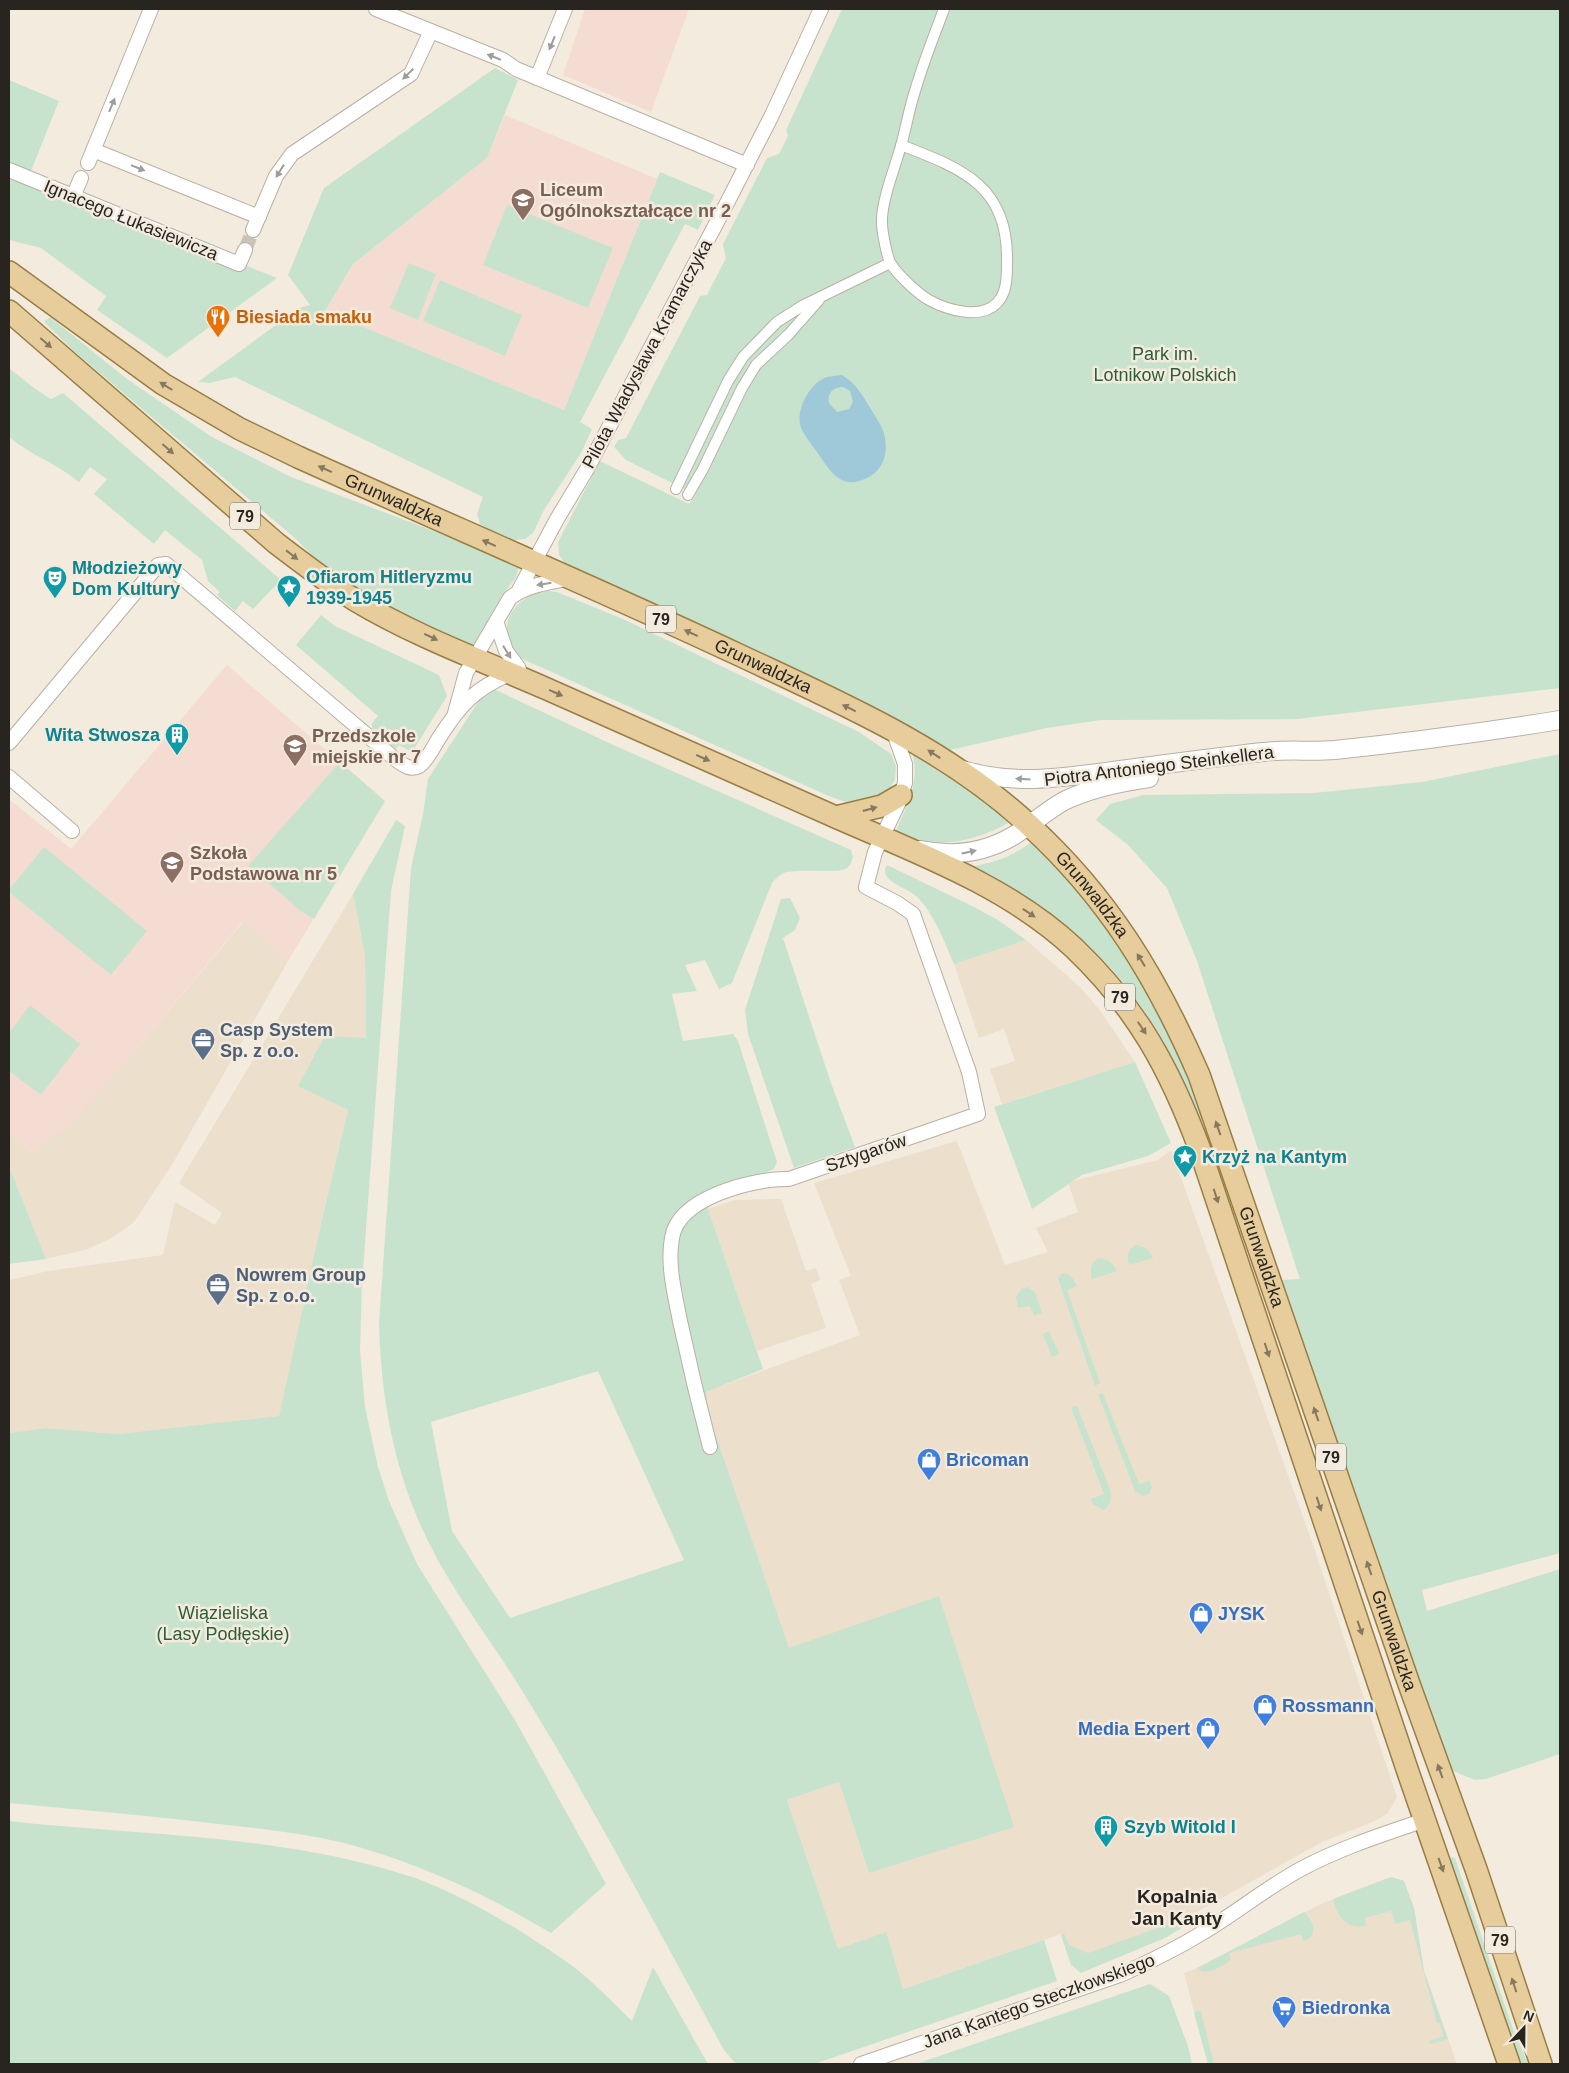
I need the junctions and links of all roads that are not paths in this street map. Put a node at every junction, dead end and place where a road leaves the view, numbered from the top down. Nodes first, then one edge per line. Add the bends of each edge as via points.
1 (151, 9) edge
2 (376, 9) edge
3 (566, 9) edge
4 (821, 9) edge
5 (944, 9) edge
6 (431, 31) junction
7 (537, 78) junction
8 (901, 145) junction
9 (747, 165) junction
10 (9, 170) edge
11 (82, 178) dead end
12 (73, 197) junction
13 (258, 217) junction
14 (253, 230) tunnel mouth
15 (245, 250) tunnel mouth
16 (890, 263) junction
17 (9, 272) edge
18 (822, 298) junction
19 (9, 311) edge
20 (676, 489) dead end
21 (688, 495) dead end
22 (534, 562) junction
23 (571, 578) junction
24 (518, 592) junction
25 (497, 624) junction
26 (476, 657) junction
27 (517, 676) junction
28 (454, 714) junction
29 (1560, 720) edge
30 (893, 730) junction
31 (9, 743) edge
32 (1333, 750) junction
33 (956, 768) junction
34 (9, 777) edge
35 (901, 795) junction
36 (836, 817) junction
37 (1029, 825) junction
38 (72, 831) dead end
39 (885, 839) junction
40 (710, 1447) dead end
41 (1425, 1820) junction
42 (861, 2064) edge
43 (1509, 2064) edge
44 (1541, 2064) edge

1 - 13 street via 91,156
2 - 6 street
3 -> 7 street
4 - 9 street, Pilota Władysława Kramarczyka
5 - 8 street via 914,92
7 -> 6 street via 503,60
6 -> 13 street via 411,74 292,154 276,176
7 - 9 street
8 - 16 street via 882,223
8 - 16 street via 942,160 983,187 1006,230 1004,292 997,303 969,313 930,300
9 - 22 street, Pilota Władysława Kramarczyka via 587,469
10 - 12 street, Ignacego Łukasiewicza
11 - 12 street
12 - 15 street, Ignacego Łukasiewicza via 239,264
13 - 14 street
16 - 18 street
22 -> 17 main road, Grunwaldzka / 79 via 298,457 200,406 138,367
18 - 20 street via 777,322 743,357 728,380
18 - 21 street via 756,365
19 -> 26 main road, Grunwaldzka / 79 via 316,574 373,609
22 - 23 main road, Grunwaldzka / 79
22 - 24 street, Pilota Władysława Kramarczyka
23 -> 24 street
30 -> 23 main road, Grunwaldzka / 79
24 - 25 street, Pilota Władysława Kramarczyka via 510,598
25 - 26 street, Pilota Władysława Kramarczyka
25 -> 27 street via 506,651 518,667
26 - 27 main road, Grunwaldzka / 79
26 - 28 street, Pilota Władysława Kramarczyka via 466,673
27 - 28 street via 485,685
27 -> 36 main road, Grunwaldzka / 79
28 - 31 street via 422,763 413,768 402,764 166,564 158,566
29 - 32 street, Piotra Antoniego Steinkellera
33 -> 30 main road, Grunwaldzka / 79
30 - 35 street via 905,764
32 -> 33 street, Piotra Antoniego Steinkellera via 1265,752 1070,778 995,777
32 - 37 street, Piotra Antoniego Steinkellera via 1268,764 1129,781 1074,797
33 - 37 main road, Grunwaldzka / 79
34 - 38 street
36 -> 35 main road via 882,806
35 - 39 street
36 - 39 main road, Grunwaldzka / 79
39 -> 37 street, Piotra Antoniego Steinkellera via 923,851 960,854 989,848
44 -> 37 main road, Grunwaldzka / 79 via 1199,1076 1166,1003 1129,941 1100,900
39 - 40 street, Sztygarów via 875,852 866,887 913,914 969,1072 978,1114 789,1180 771,1179 712,1196 701,1201 678,1223 672,1237 672,1272 690,1371
39 -> 41 main road, Grunwaldzka / 79 via 993,891 1062,937 1104,978 1159,1056 1200,1150
41 - 42 street, Jana Kantego Steczkowskiego via 1312,1864 1253,1898 1194,1938 1127,1972
41 -> 43 main road, Grunwaldzka / 79

